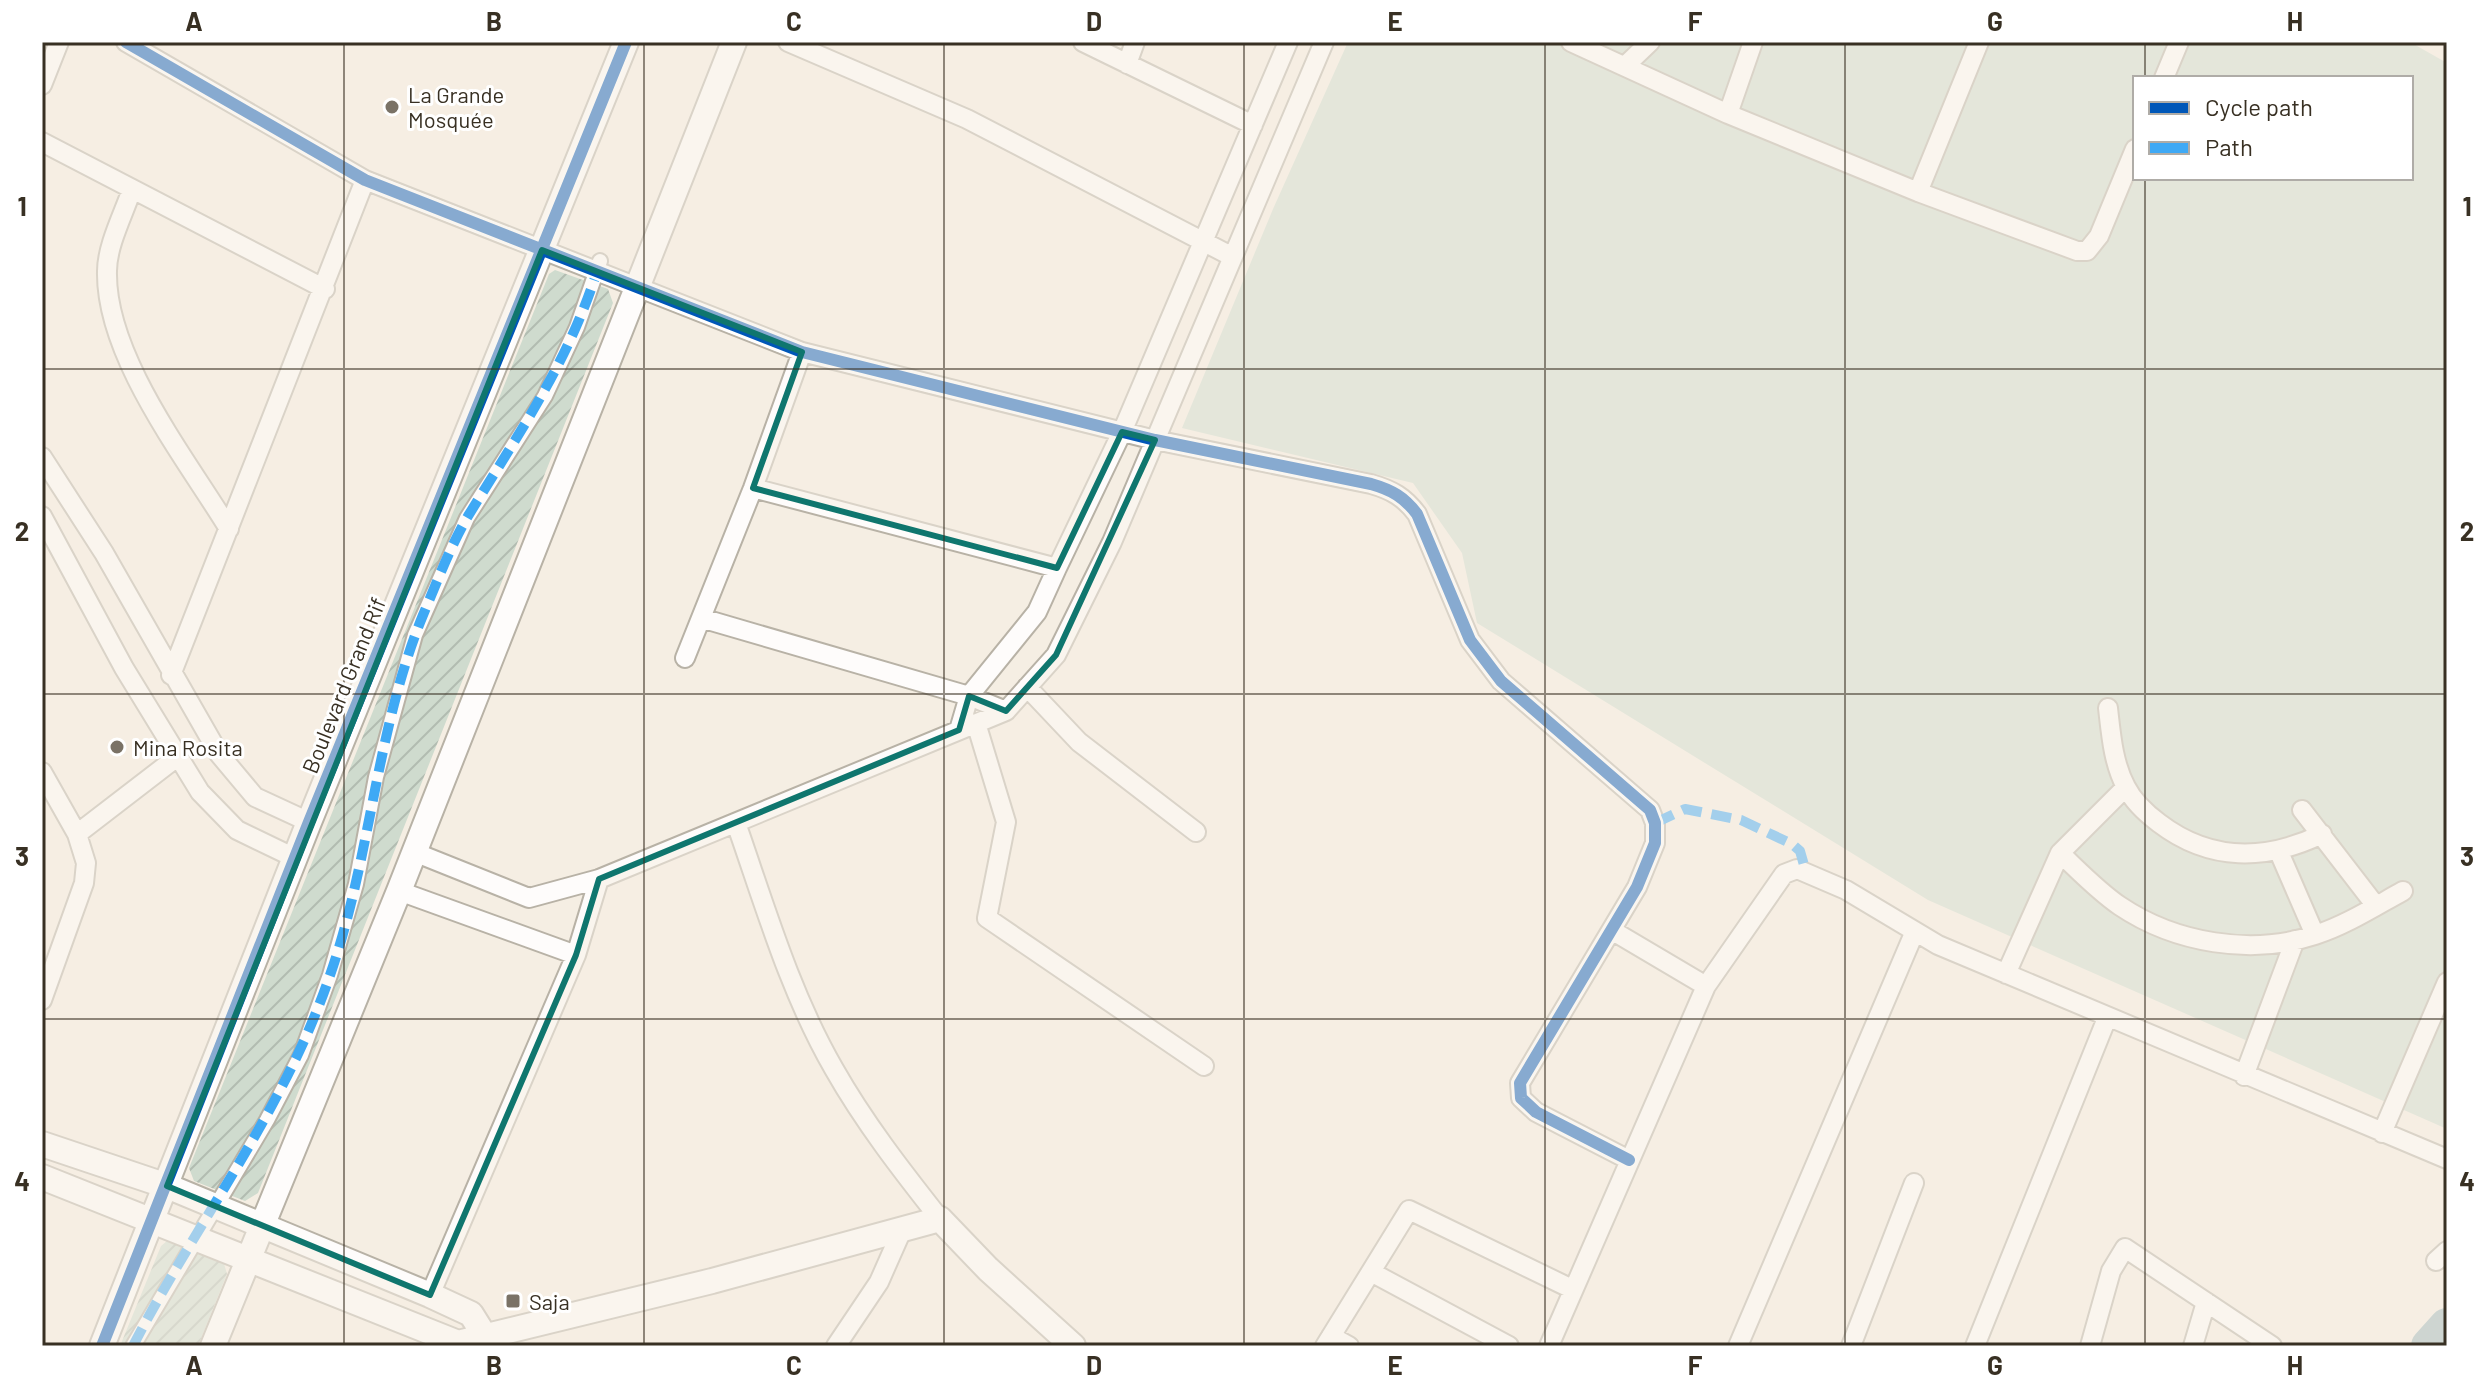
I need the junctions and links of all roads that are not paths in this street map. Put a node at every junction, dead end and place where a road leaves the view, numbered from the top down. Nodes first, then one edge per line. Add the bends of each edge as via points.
1 (59, 42) edge
2 (126, 42) edge
3 (626, 42) edge
4 (734, 42) edge
5 (788, 42) edge
6 (1083, 42) edge
7 (1135, 42) edge
8 (1288, 42) edge
9 (1324, 42) edge
10 (1571, 42) edge
11 (1650, 42) edge
12 (1753, 42) edge
13 (1979, 42) edge
14 (2179, 42) edge
15 (1127, 64) junction
16 (1626, 65) junction
17 (2165, 76) edge
18 (42, 85) edge
19 (1728, 114) junction
20 (1253, 125) junction
21 (42, 142) edge
22 (2133, 154) edge
23 (365, 180) junction
24 (132, 189) junction
25 (1918, 192) junction
26 (1203, 242) junction
27 (542, 250) junction
28 (1233, 257) junction
29 (599, 267) junction
30 (635, 288) junction
31 (325, 289) junction
32 (802, 352) junction
33 (1122, 432) junction
34 (1155, 440) junction
35 (42, 457) edge
36 (753, 488) junction
37 (42, 516) edge
38 (229, 529) junction
39 (1057, 568) junction
40 (701, 618) junction
41 (685, 658) dead end
42 (171, 675) junction
43 (1027, 687) junction
44 (969, 696) junction
45 (2108, 708) dead end
46 (1006, 711) junction
47 (967, 727) junction
48 (177, 757) junction
49 (42, 772) edge
50 (2126, 787) junction
51 (2302, 810) dead end
52 (309, 822) junction
53 (736, 823) junction
54 (1196, 832) dead end
55 (77, 834) junction
56 (2322, 834) junction
57 (414, 852) junction
58 (2279, 852) junction
59 (2060, 853) junction
60 (295, 858) junction
61 (599, 879) junction
62 (399, 891) junction
63 (2403, 891) dead end
64 (2376, 906) junction
65 (1613, 931) junction
66 (1915, 931) junction
67 (2315, 935) junction
68 (2295, 940) junction
69 (576, 955) junction
70 (2006, 974) junction
71 (1706, 986) junction
72 (2446, 988) edge
73 (43, 993) edge
74 (2107, 1018) junction
75 (1204, 1066) dead end
76 (2244, 1076) junction
77 (2382, 1133) junction
78 (42, 1144) edge
79 (2447, 1159) edge
80 (1629, 1160) junction
81 (42, 1177) edge
82 (1914, 1183) dead end
83 (167, 1186) junction
84 (216, 1206) junction
85 (153, 1219) junction
86 (940, 1219) junction
87 (262, 1224) junction
88 (902, 1230) junction
89 (195, 1236) junction
90 (248, 1258) junction
91 (1371, 1272) junction
92 (1572, 1289) junction
93 (430, 1295) junction
94 (2206, 1302) junction
95 (1328, 1341) edge
96 (489, 1342) edge
97 (102, 1346) edge
98 (133, 1346) edge
99 (213, 1346) edge
100 (836, 1346) edge
101 (1073, 1346) edge
102 (1349, 1346) edge
103 (1509, 1346) edge
104 (1549, 1346) edge
105 (1738, 1346) edge
106 (1851, 1346) edge
107 (1975, 1346) edge
108 (2090, 1346) edge
109 (2193, 1346) edge
110 (2272, 1346) edge

1 - 18 street
2 - 23 street
3 - 27 street, Boulevard Grand Rif
4 - 30 street
5 - 26 street via 967,119
6 - 15 street
7 - 15 street
8 - 20 street
9 - 28 street
10 - 16 street
11 - 16 street
12 - 19 street
13 - 25 street
14 - 17 street
15 - 20 street
16 - 19 street
19 - 25 street
20 - 26 street
21 - 24 street
22 - 25 street via 2099,236 2087,251
23 - 27 street
23 - 31 street
24 - 31 street
24 - 38 street via 106,268 116,334 132,371
26 - 28 street
26 - 33 street
27 - 29 street
27 - 52 street, Boulevard Grand Rif
28 - 34 street
29 - 30 street
29 - 84 street via 545,396 467,518 427,606 396,693 356,884 330,975 301,1055
30 - 32 street
30 - 57 street
31 - 38 street
32 - 33 street
32 - 36 street
33 - 34 street
33 - 39 street
34 - 43 street via 1077,616 1056,655
34 - 65 street via 1371,484 1406,500 1417,514 1470,640 1501,681 1650,810 1655,843
35 - 42 street via 104,553
36 - 39 street
36 - 40 street
37 - 48 street
38 - 42 street
39 - 44 street via 1037,612
40 - 41 street
40 - 44 street
42 - 52 street via 219,754 255,797
43 - 46 street
43 - 54 street via 1079,742
44 - 46 street
44 - 47 street
45 - 50 street via 2112,747
46 - 47 street
47 - 53 street
47 - 75 street via 1006,822 987,918
48 - 55 street
48 - 60 street via 215,811 237,830
49 - 55 street
50 - 58 street via 2147,814 2197,847 2227,854
50 - 59 street
51 - 56 street
52 - 60 street, Boulevard Grand Rif
53 - 61 street
53 - 86 street via 789,974 833,1068 887,1152
55 - 73 street via 86,863 84,883
56 - 58 street
56 - 64 street
57 - 61 street via 529,898
57 - 62 street
58 - 67 street
59 - 68 street via 2120,906 2155,925 2203,941 2255,945
59 - 70 street
60 - 83 street, Boulevard Grand Rif
61 - 69 street
62 - 69 street
62 - 87 street
63 - 64 street
64 - 67 street
65 - 71 street
65 - 80 street via 1520,1083 1521,1098 1536,1112
66 - 70 street
66 - 71 street via 1846,890 1791,870
66 - 105 street
67 - 68 street
68 - 76 street
69 - 93 street
70 - 74 street
71 - 80 street
72 - 77 street
74 - 76 street
74 - 107 street
76 - 77 street
77 - 79 street
78 - 83 street
80 - 92 street
81 - 85 street
82 - 106 street
83 - 84 street
83 - 85 street, Boulevard Grand Rif
84 - 87 street
84 - 89 street
85 - 89 street
85 - 97 street, Boulevard Grand Rif
86 - 88 street
86 - 101 street
87 - 90 street
87 - 93 street
88 - 96 street
88 - 100 street via 879,1282
89 - 90 street
89 - 98 street
90 - 96 street via 458,1343
90 - 99 street
91 - 92 street via 1409,1210
91 - 95 street
91 - 103 street
92 - 104 street
93 - 96 street via 471,1314
94 - 108 street via 2125,1248 2111,1271
94 - 109 street
94 - 110 street
95 - 102 street

